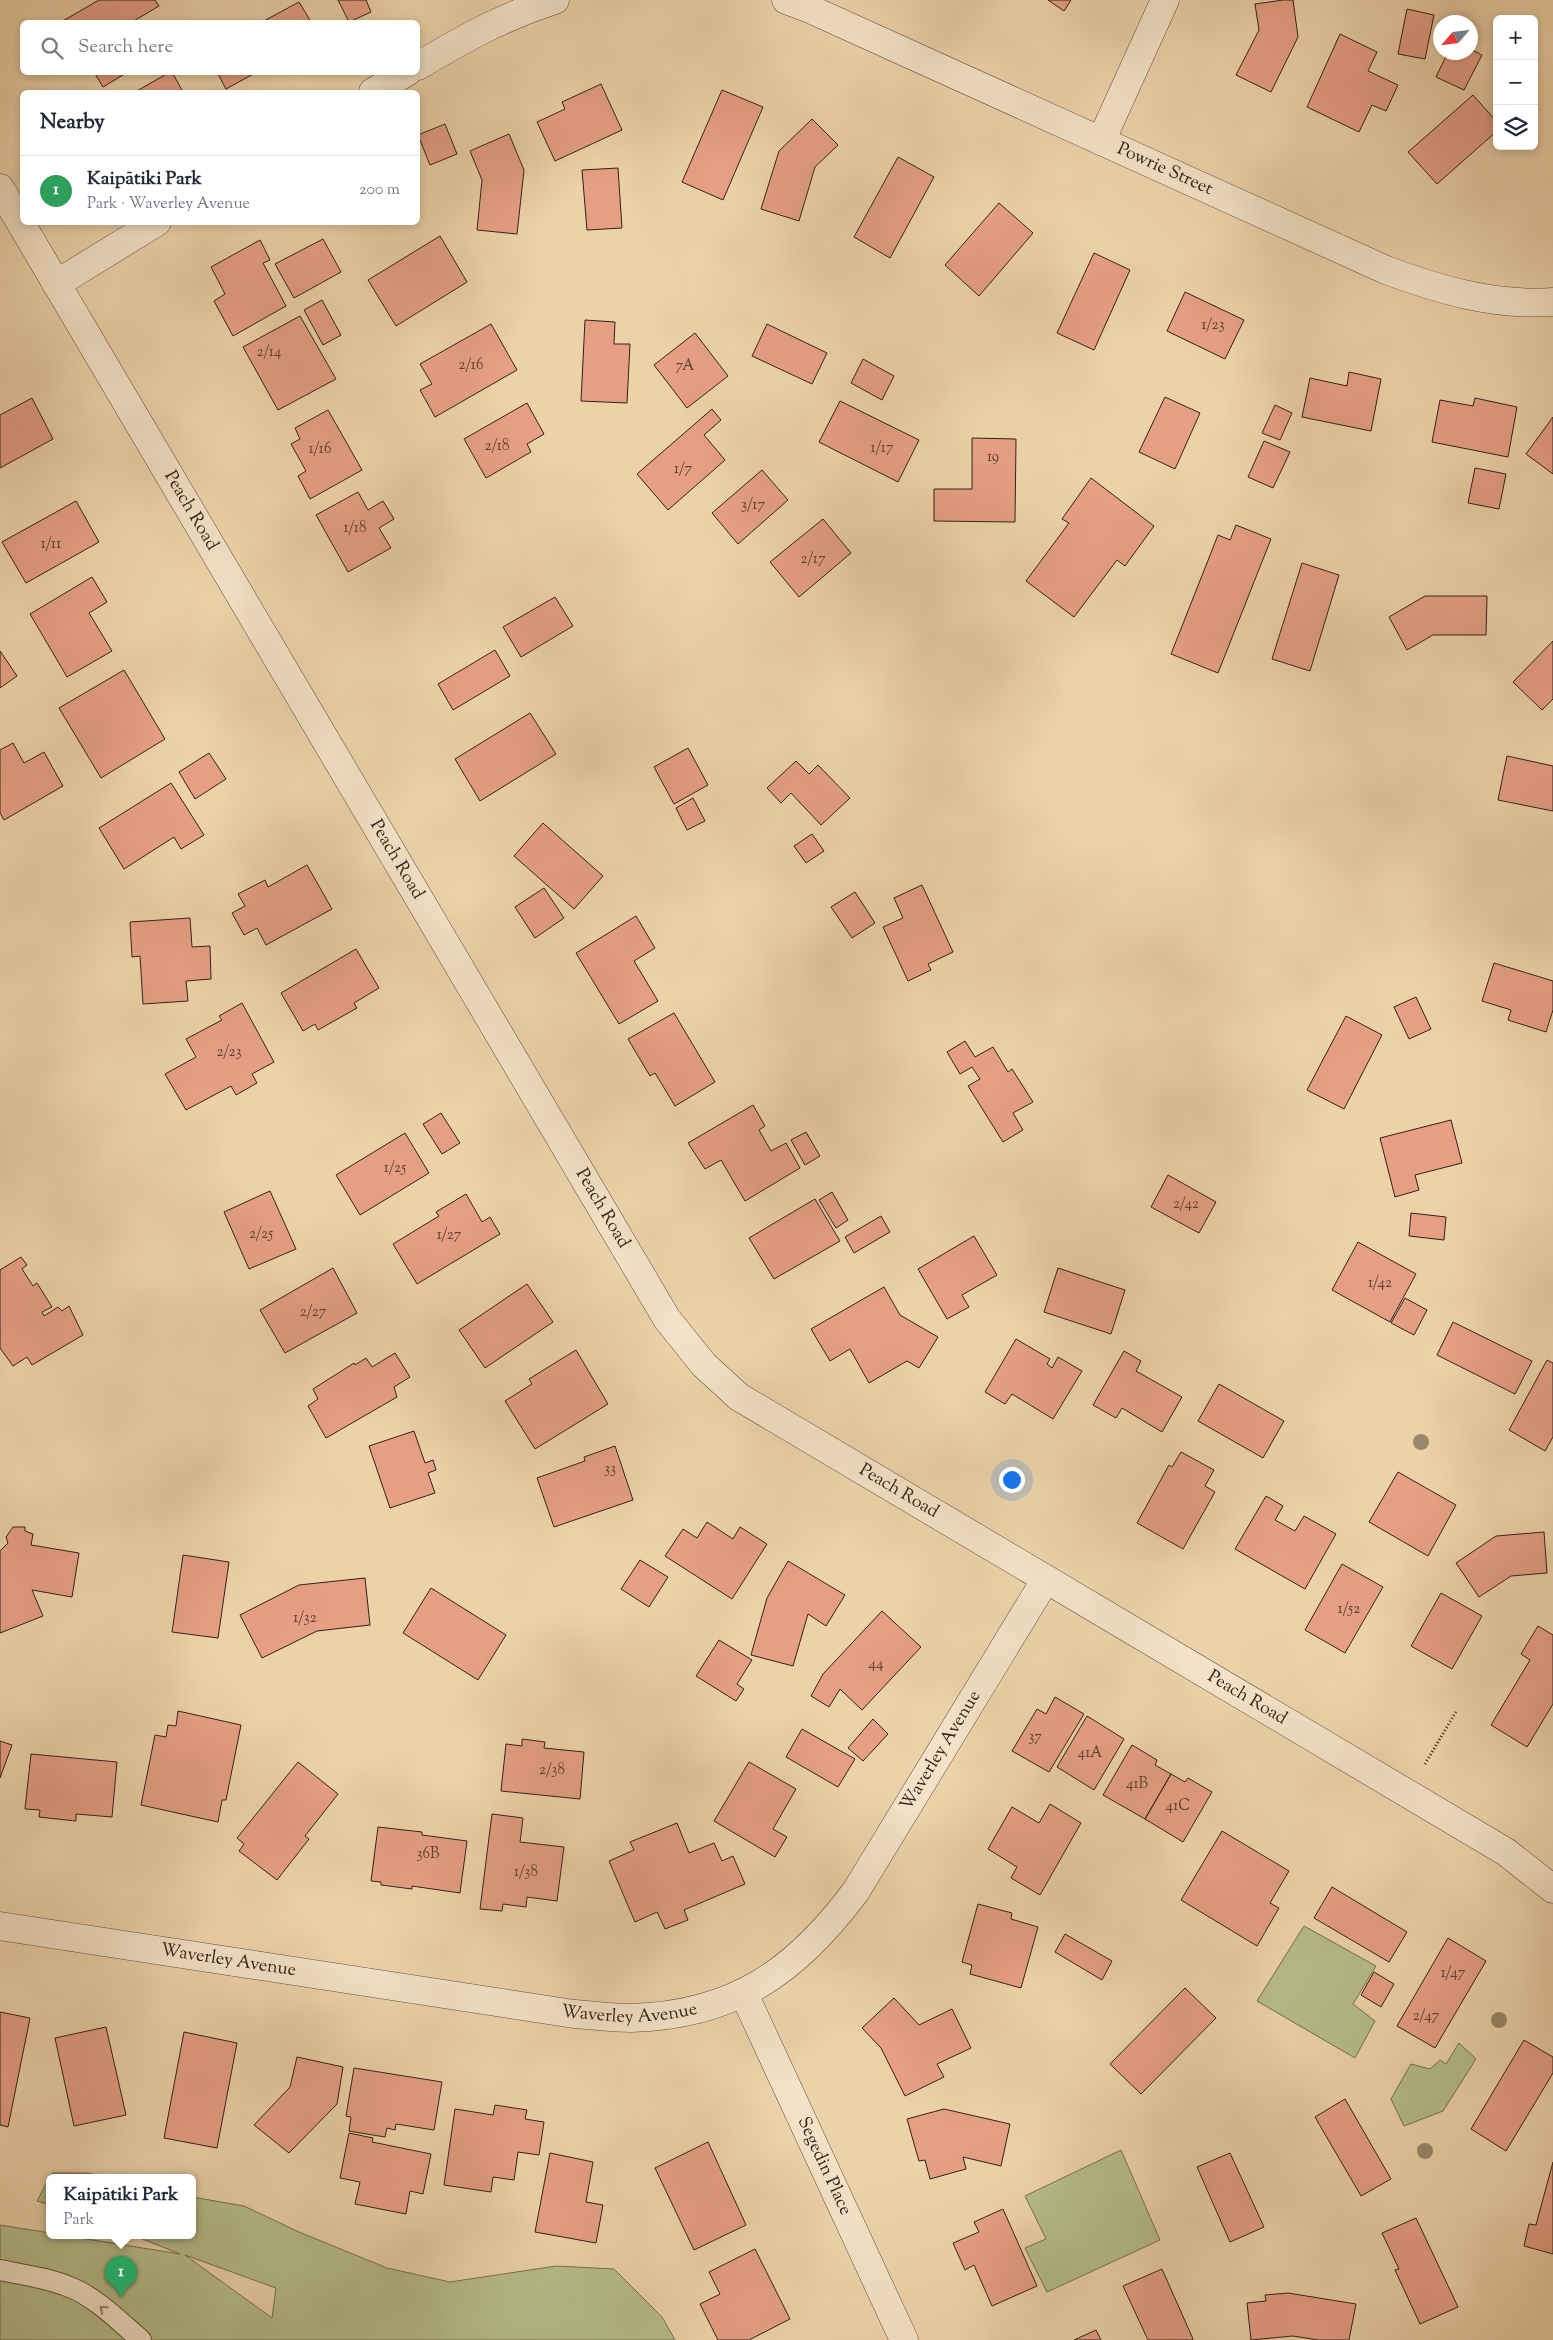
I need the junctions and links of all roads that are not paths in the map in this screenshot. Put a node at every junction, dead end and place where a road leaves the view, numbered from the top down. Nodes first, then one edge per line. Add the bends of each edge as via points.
1 (555, 0) edge
2 (786, 0) edge
3 (1165, 0) edge
4 (420, 65) edge
5 (402, 75) edge
6 (376, 90) edge
7 (1101, 141) junction
8 (0, 188) edge
9 (20, 222) edge
10 (22, 225) edge
11 (152, 225) edge
12 (56, 284) junction
13 (1553, 302) edge
14 (1046, 1579) junction
15 (1553, 1889) edge
16 (0, 1926) edge
17 (744, 1994) junction
18 (0, 2270) edge
19 (141, 2340) edge
20 (904, 2340) edge

1 - 4 street via 515,13 471,34
2 - 7 street, Powrie Street via 810,8
3 - 7 street
5 - 6 street
7 - 13 street, Powrie Street via 1423,284 1480,298
8 - 9 street, Peach Road
10 - 12 street, Peach Road
11 - 12 street
12 - 14 street, Peach Road via 667,1319 704,1365 739,1397
14 - 15 street, Peach Road via 1506,1852
14 - 17 street, Waverley Avenue via 856,1892 832,1923 803,1951 774,1976
16 - 17 street, Waverley Avenue via 574,2014 630,2018 670,2015 708,2007
17 - 20 street, Segedin Place
19 -> 18 lane via 99,2304 73,2289 45,2279

